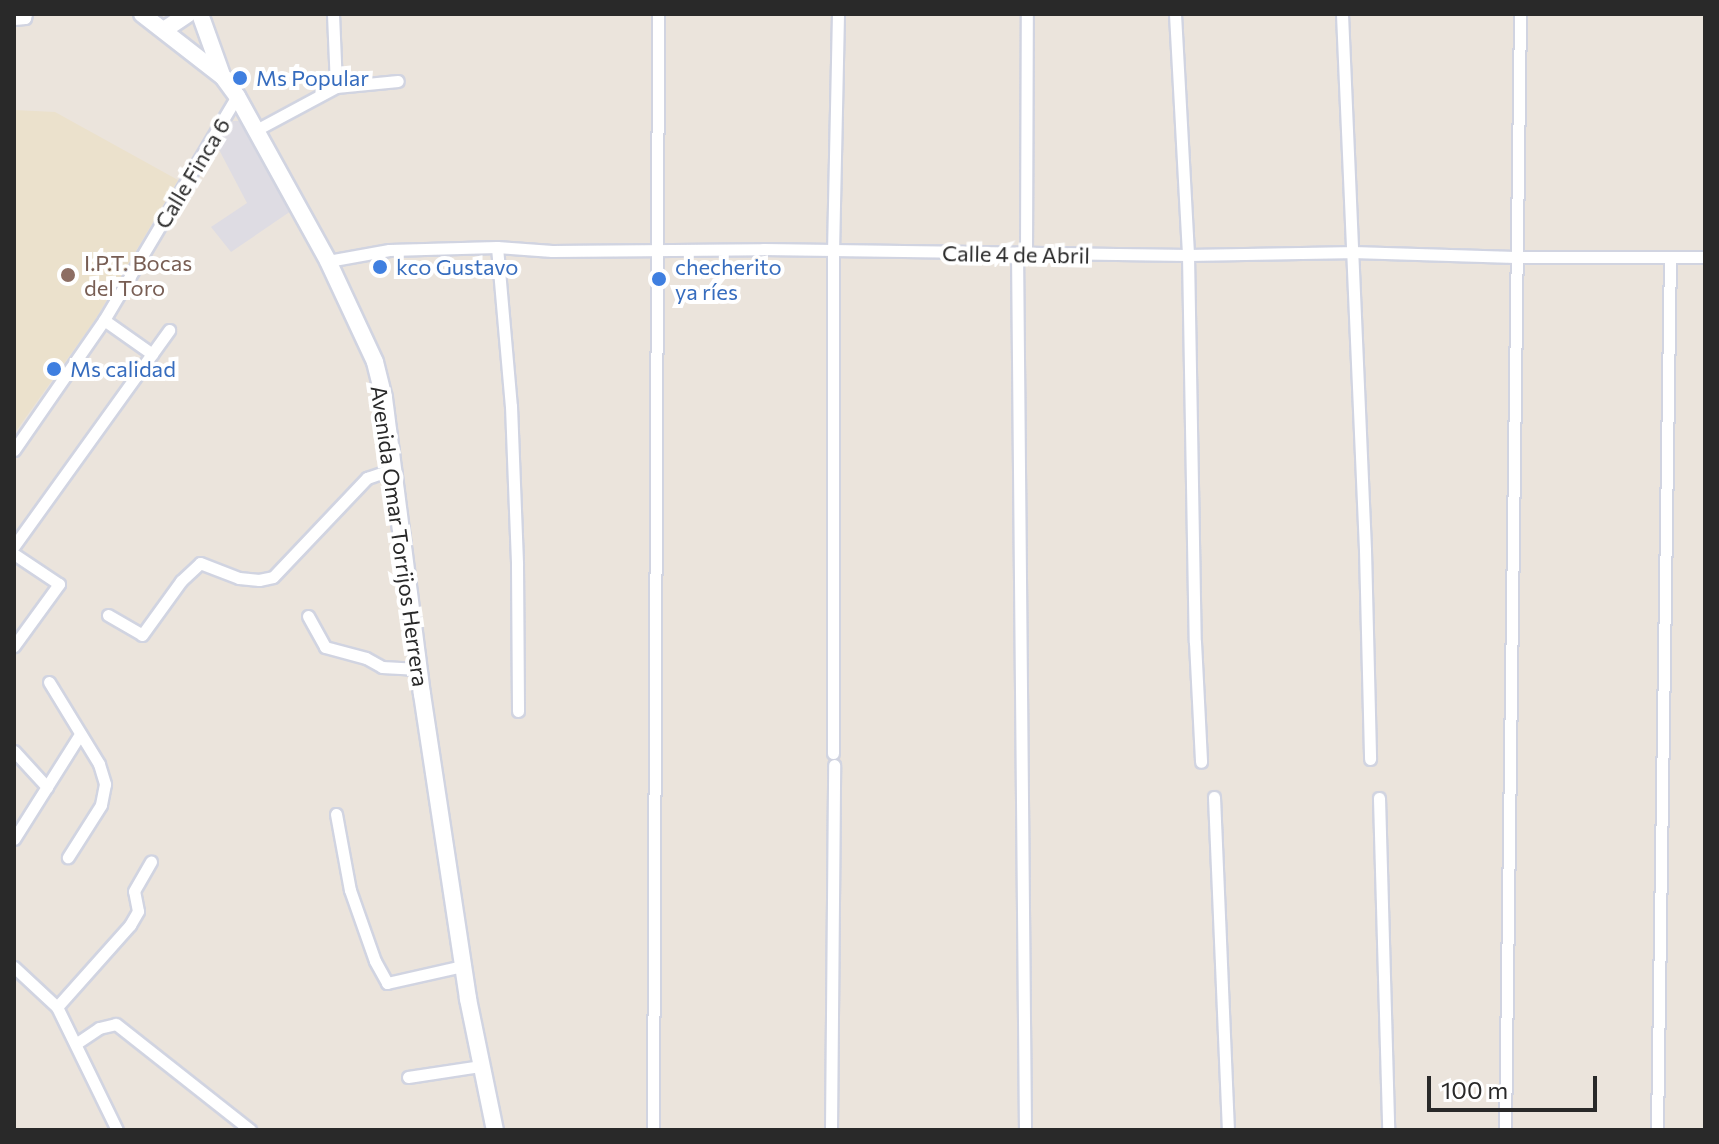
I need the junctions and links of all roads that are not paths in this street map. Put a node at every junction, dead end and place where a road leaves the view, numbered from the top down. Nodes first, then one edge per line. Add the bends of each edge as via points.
1 (26, 14) edge
2 (142, 14) edge
3 (188, 14) edge
4 (200, 14) edge
5 (333, 14) edge
6 (658, 14) edge
7 (838, 14) edge
8 (1027, 14) edge
9 (1175, 14) edge
10 (1342, 14) edge
11 (1520, 14) edge
12 (14, 19) edge
13 (164, 30) junction
14 (223, 77) junction
15 (398, 81) dead end
16 (336, 87) junction
17 (237, 96) junction
18 (258, 129) junction
19 (497, 247) junction
20 (658, 250) junction
21 (833, 252) junction
22 (1352, 252) junction
23 (1022, 254) junction
24 (1188, 255) junction
25 (1515, 257) junction
26 (1670, 257) junction
27 (1705, 257) edge
28 (328, 261) junction
29 (104, 320) junction
30 (169, 330) dead end
31 (152, 354) junction
32 (14, 450) edge
33 (393, 469) junction
34 (14, 546) edge
35 (14, 554) edge
36 (108, 615) dead end
37 (308, 616) dead end
38 (14, 646) edge
39 (419, 669) junction
40 (49, 682) dead end
41 (518, 711) dead end
42 (80, 734) junction
43 (14, 751) edge
44 (1370, 759) dead end
45 (1201, 762) dead end
46 (47, 787) junction
47 (1214, 797) dead end
48 (1379, 798) dead end
49 (336, 814) dead end
50 (14, 839) edge
51 (68, 857) dead end
52 (151, 862) dead end
53 (463, 966) junction
54 (14, 967) edge
55 (57, 1007) junction
56 (77, 1043) junction
57 (481, 1066) junction
58 (408, 1077) dead end
59 (117, 1130) edge
60 (250, 1130) edge
61 (495, 1130) edge
62 (653, 1130) edge
63 (831, 1130) edge
64 (1025, 1130) edge
65 (1228, 1130) edge
66 (1388, 1130) edge
67 (1505, 1130) edge
68 (1657, 1130) edge

1 - 12 street
2 - 13 street, Avenida Omar Torrijos Herrera
3 - 13 street
4 - 14 street
5 - 16 street
6 - 20 street
7 - 21 street
8 - 23 street
9 - 24 street
10 - 22 street
11 - 25 street
13 - 14 street, Avenida Omar Torrijos Herrera
14 - 17 street, Avenida Omar Torrijos Herrera
15 - 16 street
16 - 18 street
17 - 18 street, Avenida Omar Torrijos Herrera
17 - 29 street, Calle Finca 6
18 - 28 street, Avenida Omar Torrijos Herrera
19 - 20 street, Calle 4 de Abril
19 - 28 street, Calle 4 de Abril via 389,250
19 - 41 street via 513,470
20 - 21 street, Calle 4 de Abril
20 - 62 street
21 - 23 street, Calle 4 de Abril
21 - 63 street
22 - 24 street, Calle 4 de Abril
22 - 25 street, Calle 4 de Abril
22 - 44 street
23 - 24 street, Calle 4 de Abril
23 - 64 street
24 - 45 street
25 - 26 street, Calle 4 de Abril
25 - 67 street
26 - 27 street, Calle 4 de Abril
26 - 68 street
28 - 33 street, Avenida Omar Torrijos Herrera via 375,362
29 - 31 street
29 - 32 street, Calle Finca 6
30 - 31 street
31 - 34 street
33 - 36 street via 367,478 273,577 239,578 200,563 142,635
33 - 39 street, Avenida Omar Torrijos Herrera
35 - 38 street via 59,584
37 - 39 street via 325,647 382,667
39 - 53 street, Avenida Omar Torrijos Herrera
40 - 42 street
42 - 46 street
42 - 51 street via 105,784 101,805
43 - 46 street
46 - 50 street
47 - 65 street
48 - 66 street
49 - 53 street via 350,890 387,983
52 - 55 street via 134,891 138,911 130,925
53 - 57 street, Avenida Omar Torrijos Herrera
54 - 55 street
55 - 56 street
56 - 59 street
56 - 60 street via 116,1024 130,1031
57 - 58 street
57 - 61 street, Avenida Omar Torrijos Herrera

